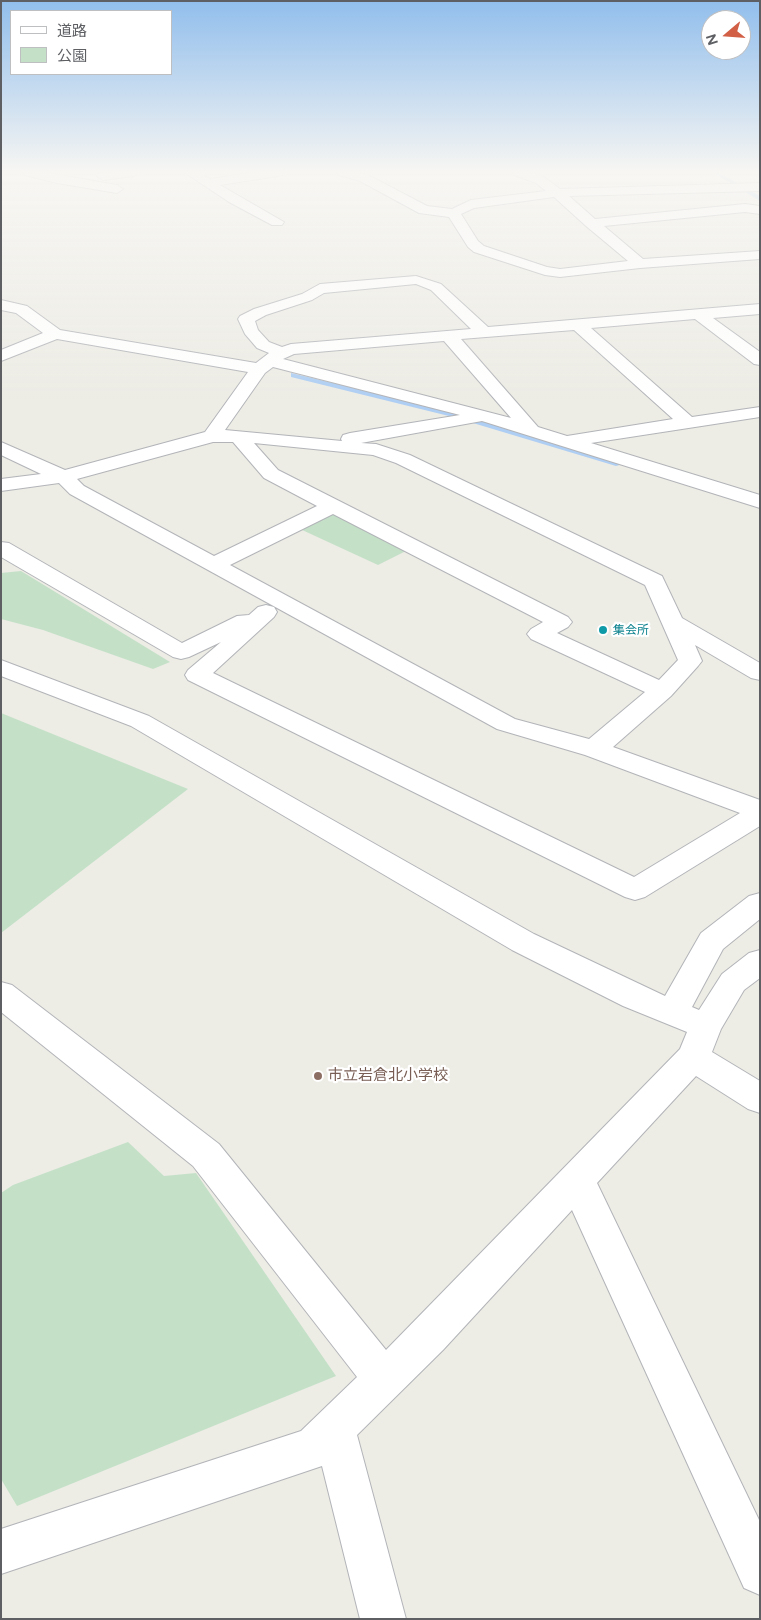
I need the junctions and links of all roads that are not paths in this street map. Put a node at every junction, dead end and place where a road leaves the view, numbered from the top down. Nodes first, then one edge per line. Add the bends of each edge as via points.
1 (477, 248) edge
2 (620, 248) edge
3 (760, 255) edge
4 (640, 264) junction
5 (1, 304) edge
6 (760, 309) edge
7 (698, 314) junction
8 (577, 324) junction
9 (484, 332) junction
10 (54, 334) junction
11 (448, 336) junction
12 (1, 356) edge
13 (760, 360) edge
14 (271, 361) junction
15 (760, 412) edge
16 (475, 418) junction
17 (688, 423) junction
18 (532, 431) junction
19 (212, 436) junction
20 (238, 436) junction
21 (567, 441) junction
22 (319, 445) junction
23 (1, 448) edge
24 (63, 477) junction
25 (1, 485) edge
26 (760, 502) edge
27 (334, 505) junction
28 (6, 556) edge
29 (215, 564) junction
30 (274, 606) junction
31 (672, 622) junction
32 (725, 629) dead end
33 (704, 641) junction
34 (5, 668) edge
35 (760, 673) edge
36 (662, 691) junction
37 (594, 749) junction
38 (760, 811) edge
39 (760, 903) edge
40 (760, 961) edge
41 (1, 994) edge
42 (691, 1032) junction
43 (760, 1099) edge
44 (577, 1180) junction
45 (384, 1380) junction
46 (334, 1428) junction
47 (1, 1552) edge
48 (760, 1572) edge
49 (383, 1619) edge

1 - 4 street via 560,274
2 - 4 street
3 - 4 street
5 - 10 street via 21,310
6 - 7 street
7 - 8 street
7 - 13 street
8 - 9 street
8 - 17 street
9 - 11 street
9 - 14 street via 436,287 425,282 416,280 320,288 307,297 246,319
10 - 12 street
10 - 14 street
11 - 14 street via 291,349
11 - 18 street
14 - 16 street
14 - 19 street
15 - 17 street
16 - 18 street
16 - 22 street
17 - 21 street
18 - 21 street
19 - 20 street
19 - 24 street
20 - 22 street
20 - 27 street via 271,474
21 - 26 street
22 - 31 street via 376,450 403,459 654,581
23 - 24 street
24 - 25 street
24 - 29 street via 77,490
27 - 29 street
27 - 36 street via 560,622 539,634
28 - 30 street via 181,652
29 - 30 street
30 - 37 street via 506,724
30 - 38 street via 197,675 635,890
31 - 33 street
31 - 36 street via 690,661
32 - 33 street
33 - 35 street
34 - 42 street via 140,721 522,942 634,997
36 - 37 street
37 - 38 street
39 - 42 street via 712,941
40 - 42 street via 733,982
41 - 45 street via 206,1155
42 - 43 street
42 - 44 street
44 - 45 street
44 - 48 street
45 - 46 street
46 - 47 street via 314,1448
46 - 49 street

